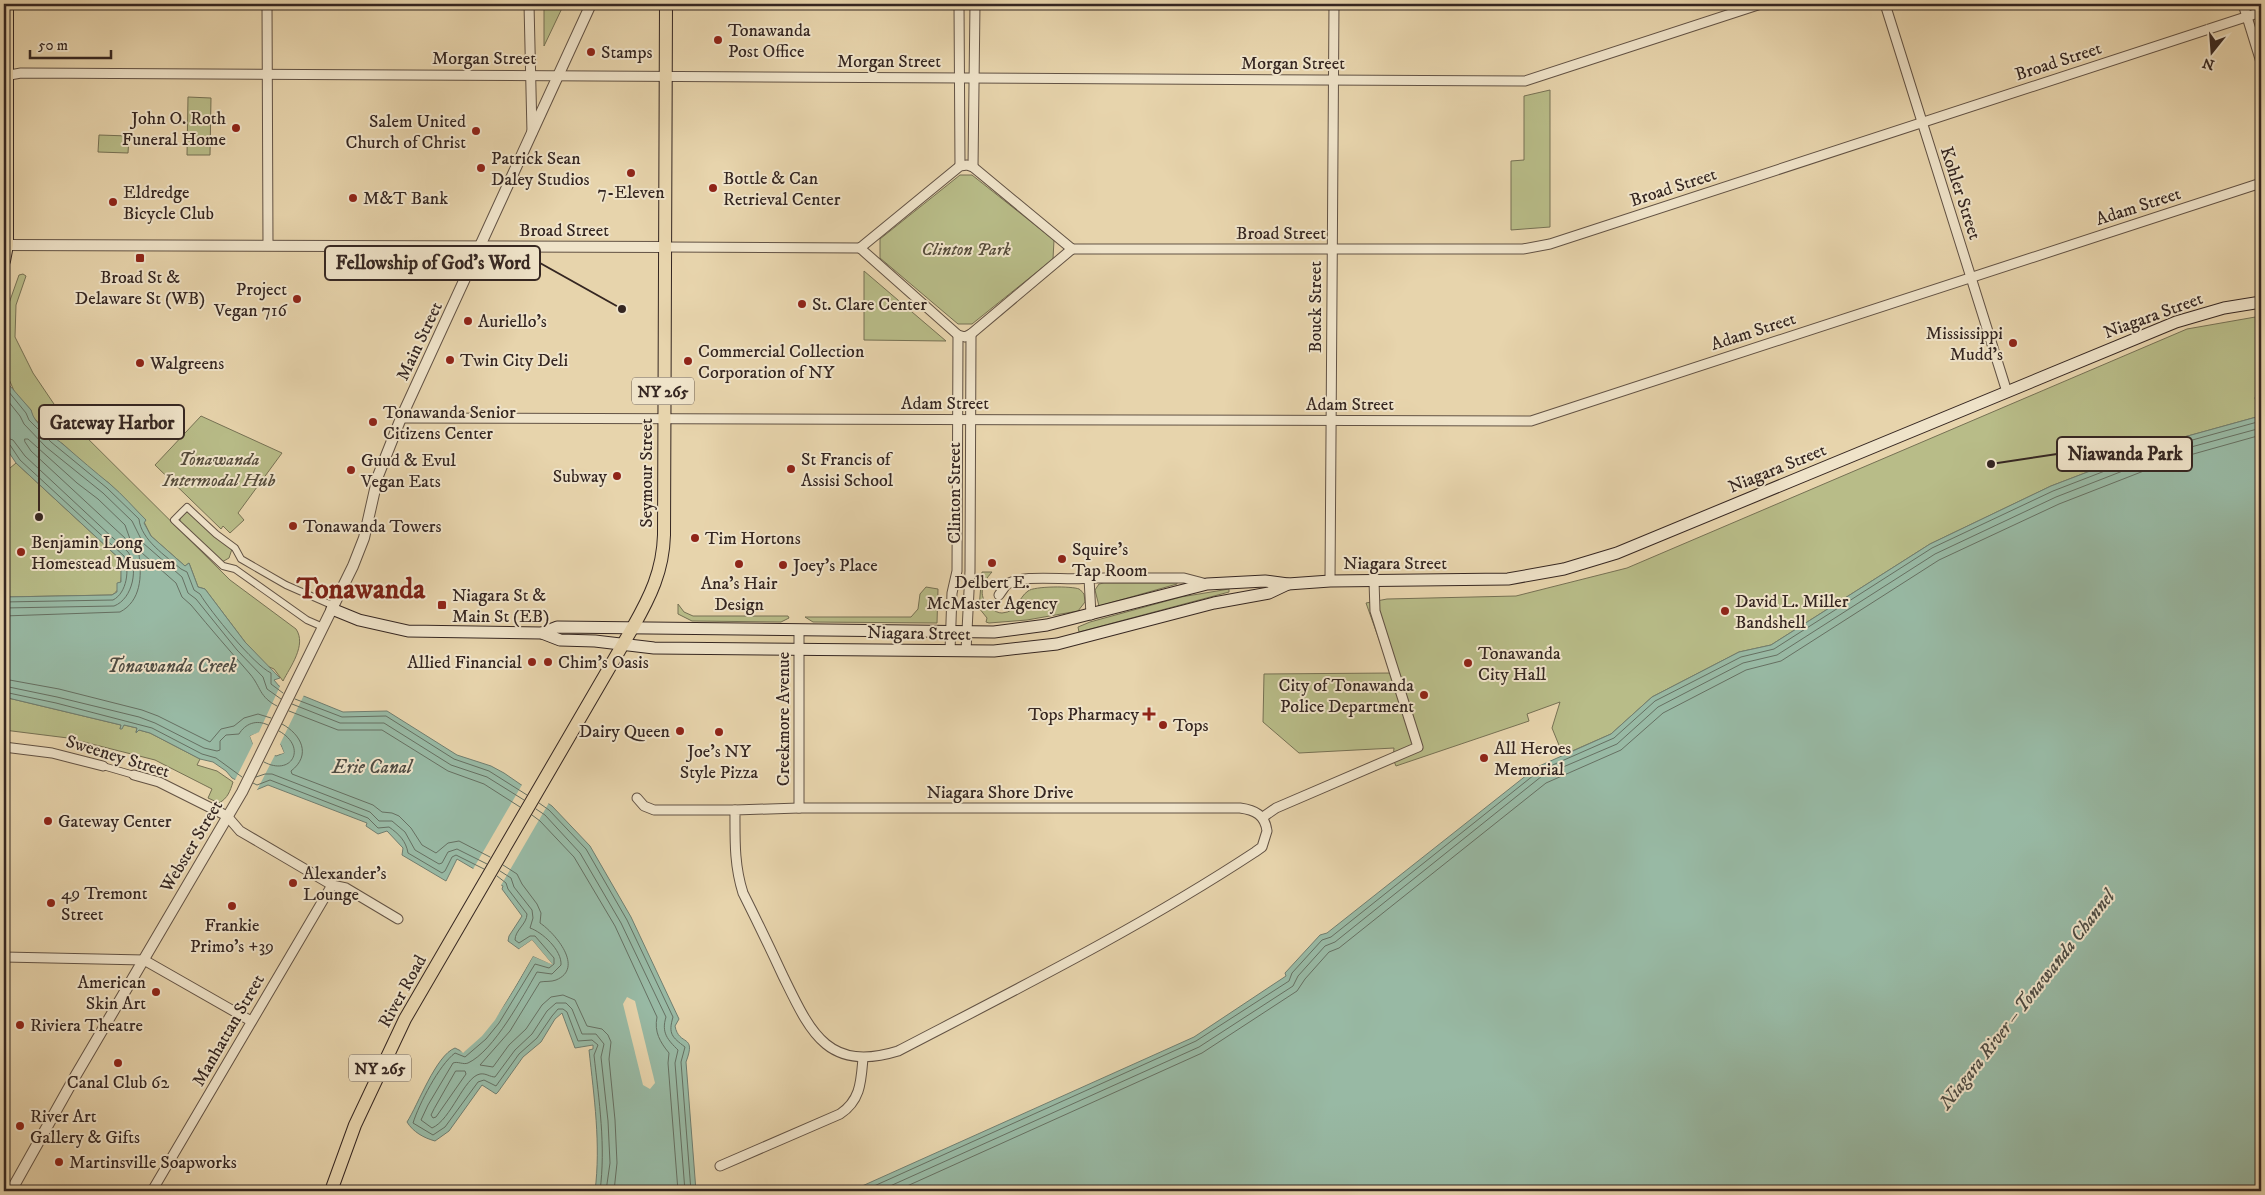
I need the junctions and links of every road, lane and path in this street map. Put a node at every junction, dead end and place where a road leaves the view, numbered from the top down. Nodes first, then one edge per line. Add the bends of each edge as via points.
1 (7, 4) edge
2 (267, 4) edge
3 (529, 4) edge
4 (591, 4) edge
5 (666, 4) edge
6 (960, 4) edge
7 (975, 4) edge
8 (1334, 4) edge
9 (1761, 4) edge
10 (1884, 4) edge
11 (2243, 4) edge
12 (2261, 12) edge
13 (2247, 17) junction
14 (2261, 62) edge
15 (267, 73) junction
16 (530, 75) junction
17 (558, 75) junction
18 (6, 76) edge
19 (666, 76) junction
20 (958, 78) junction
21 (974, 78) junction
22 (1333, 80) junction
23 (1922, 122) junction
24 (532, 133) junction
25 (960, 166) junction
26 (973, 167) junction
27 (2261, 183) edge
28 (5, 245) edge
29 (268, 245) junction
30 (480, 247) junction
31 (665, 247) junction
32 (860, 248) junction
33 (1072, 249) junction
34 (1332, 250) junction
35 (4, 262) edge
36 (1971, 277) junction
37 (2261, 302) edge
38 (971, 334) junction
39 (958, 335) junction
40 (2007, 392) junction
41 (663, 417) junction
42 (401, 418) junction
43 (958, 420) junction
44 (971, 420) junction
45 (1331, 420) junction
46 (241, 559) junction
47 (235, 569) junction
48 (1089, 578) junction
49 (1330, 581) junction
50 (1374, 581) junction
51 (1207, 584) junction
52 (1288, 584) junction
53 (999, 595) dead end
54 (333, 607) junction
55 (1091, 615) junction
56 (323, 627) junction
57 (633, 627) junction
58 (800, 630) junction
59 (951, 630) junction
60 (967, 631) junction
61 (542, 633) junction
62 (622, 645) junction
63 (799, 649) junction
64 (966, 651) junction
65 (950, 652) junction
66 (276, 723) joint
67 (4, 747) edge
68 (103, 766) joint
69 (134, 775) joint
70 (637, 798) dead end
71 (799, 808) junction
72 (735, 810) junction
73 (227, 816) junction
74 (1263, 818) junction
75 (507, 842) joint
76 (332, 885) junction
77 (398, 919) dead end
78 (4, 957) edge
79 (144, 960) junction
80 (251, 1021) junction
81 (863, 1058) junction
82 (720, 1166) dead end
83 (12, 1189) edge
84 (152, 1191) edge
85 (331, 1191) edge

1 - 18 main road
2 - 15 street
3 - 16 street
4 - 17 street, Main Street
5 - 19 main road, Seymour Street / NY 265
6 - 20 street
7 - 21 street
8 - 22 street, Bouck Street
9 - 22 street, Morgan Street via 1525,81
10 - 23 street, Kohler Street
11 - 13 street
12 - 13 street, Broad Street
13 - 14 street
13 - 23 street, Broad Street
15 - 16 street, Morgan Street
15 - 18 street, Morgan Street via 21,73
15 - 29 street
16 - 17 street, Morgan Street
16 - 24 street
17 - 19 street, Morgan Street
17 - 24 street, Main Street
18 - 28 main road
19 - 20 street, Morgan Street
19 - 31 main road, Seymour Street / NY 265
20 - 21 street, Morgan Street
20 - 25 street
21 - 22 street, Morgan Street
21 - 26 street
22 - 34 street, Bouck Street
23 - 34 street, Broad Street via 1550,244 1509,250
23 - 36 street, Kohler Street
24 - 30 street, Main Street
25 - 26 street
25 - 32 street
26 - 33 street
27 - 36 street, Adam Street
28 - 29 street, Broad Street
28 - 35 main road
29 - 30 street, Broad Street
30 - 31 street, Broad Street
30 - 42 street, Main Street
31 - 32 street, Broad Street
31 - 41 main road, Seymour Street / NY 265
32 - 39 street
33 - 34 street, Broad Street
33 - 38 street
34 - 45 street, Bouck Street
36 - 40 street, Kohler Street
36 - 45 street, Adam Street via 1531,421
37 - 40 main road, Niagara Street via 2224,308 2176,322
38 - 39 street via 965,337
38 - 44 street, Clinton Street
39 - 43 street, Clinton Street
40 - 50 main road, Niagara Street via 1617,552 1564,569 1508,579
41 - 42 street, Adam Street
41 - 43 street, Adam Street
41 - 57 main road, Seymour Street / NY 265 via 663,559 654,586
42 - 54 street, Main Street via 378,476 359,552
43 - 44 street, Adam Street
43 - 59 street, Clinton Street via 957,571 952,593
44 - 45 street, Adam Street
44 - 60 street, Clinton Street
45 - 49 street, Bouck Street
46 - 47 street
46 - 47 street via 235,548 187,506 174,520 223,566
46 - 54 street
47 - 56 street via 307,620
48 - 51 street, Niagara Street via 1184,578
48 - 53 street, Niagara Street via 1020,579 1006,585
48 - 55 street
49 - 50 main road, Niagara Street
49 - 52 main road, Niagara Street
50 - 74 street via 1375,611 1418,747 1276,808
51 - 52 main road, Niagara Street via 1265,580
51 - 55 main road, Niagara Street
52 - 64 main road, Niagara Street via 1269,593 1214,603 1057,644 1025,649
54 - 56 street, Main Street
54 - 61 main road, Niagara Street via 359,620 399,630
55 - 60 main road, Niagara Street via 1019,629
56 - 66 street, Main Street
57 - 58 main road, Niagara Street
57 - 61 main road, Niagara Street via 557,627
57 - 62 main road, Seymour Street / NY 265
58 - 59 main road, Niagara Street
58 - 63 street, Creekmore Avenue
59 - 60 main road, Niagara Street
59 - 65 street, Clinton Street
60 - 64 street, Clinton Street
61 - 62 main road, Niagara Street via 560,640
62 - 63 main road, Niagara Street
62 - 75 main road, Seymour Street / NY 265
63 - 65 main road, Niagara Street
63 - 71 street, Creekmore Avenue
64 - 65 main road, Niagara Street
66 - 73 street, Webster Street
67 - 68 street, Sweeney Street via 52,753
68 - 69 street, Sweeney Street
69 - 73 street, Sweeney Street via 159,782
70 - 72 street, Niagara Shore Drive via 654,810
71 - 72 street, Niagara Shore Drive
71 - 74 street, Niagara Shore Drive via 1240,808 1251,809
72 - 81 street via 735,859 743,893 802,1016 826,1044 843,1054
73 - 76 street, Sweeney Street via 240,831
73 - 79 street, Webster Street
74 - 81 street via 1267,831 1262,846 1144,921 898,1051
75 - 85 main road, River Road / NY 265 via 405,1019 355,1126
76 - 77 street, Sweeney Street via 346,888
76 - 80 street, Manhattan Street
78 - 79 street
79 - 80 street
79 - 83 street, Webster Street
80 - 84 street, Manhattan Street
81 - 82 street via 860,1087 849,1108

